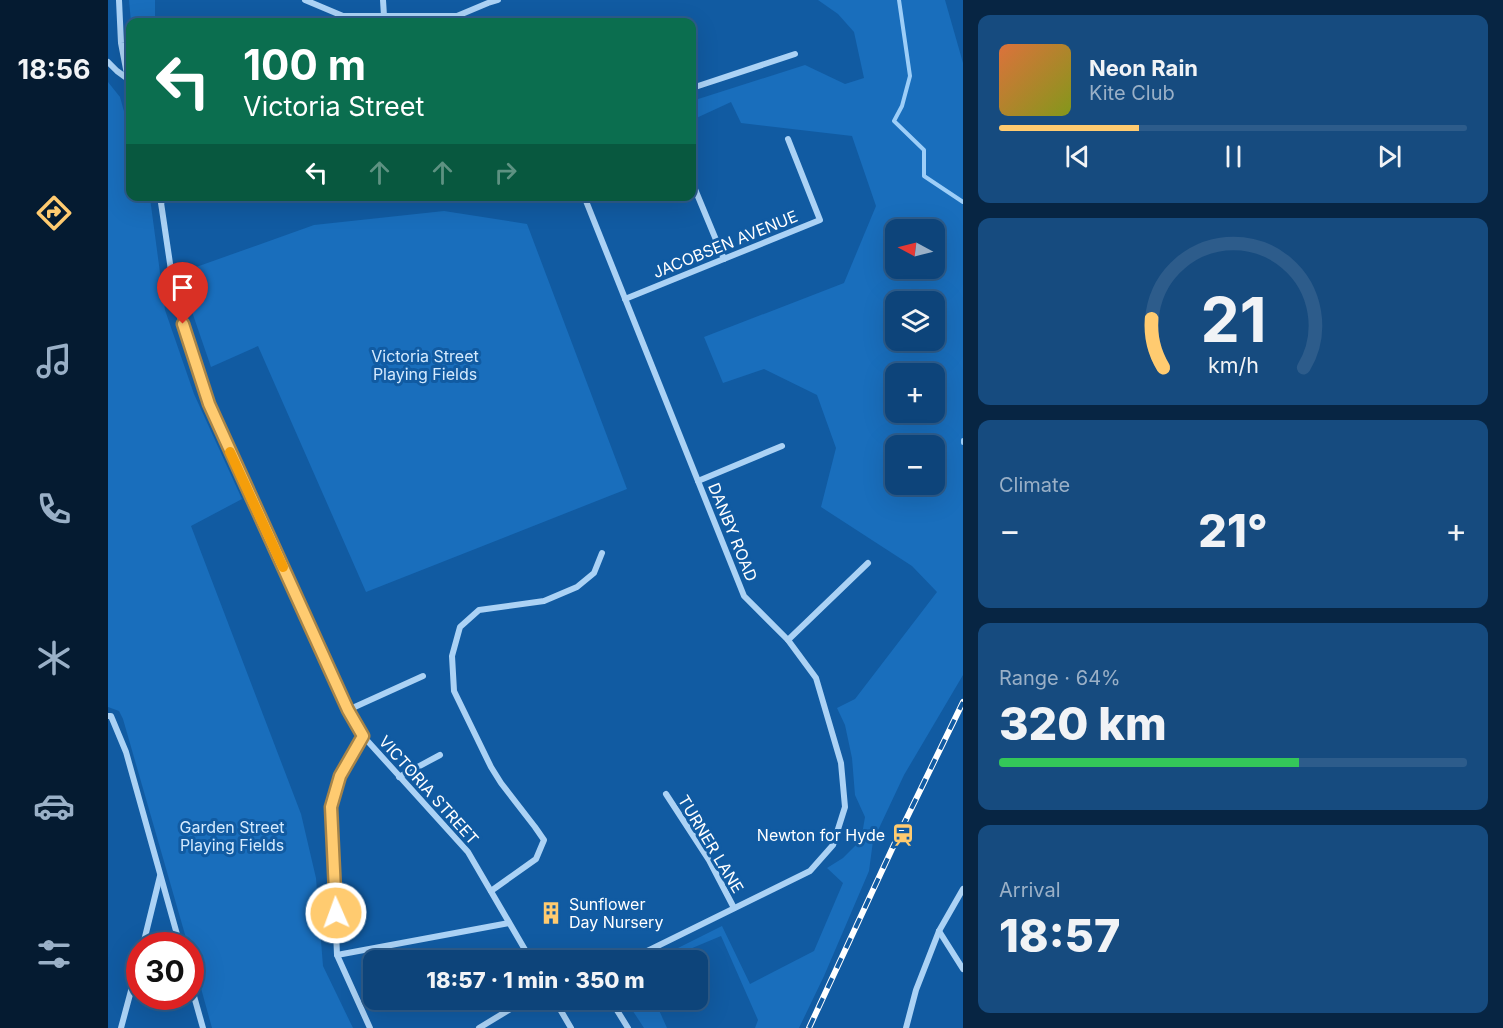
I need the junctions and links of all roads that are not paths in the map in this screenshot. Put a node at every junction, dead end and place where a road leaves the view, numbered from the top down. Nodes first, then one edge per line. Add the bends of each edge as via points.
1 (119, 0) edge
2 (305, 0) edge
3 (383, 0) edge
4 (498, 0) edge
5 (487, 1) edge
6 (384, 16) junction
7 (795, 54) dead end
8 (108, 62) edge
9 (126, 69) edge
10 (126, 78) edge
11 (696, 87) edge
12 (788, 139) dead end
13 (696, 192) edge
14 (161, 201) edge
15 (586, 201) edge
16 (724, 259) junction
17 (625, 298) junction
18 (782, 446) dead end
19 (698, 481) junction
20 (602, 553) dead end
21 (868, 563) dead end
22 (788, 640) junction
23 (423, 676) dead end
24 (348, 710) junction
25 (109, 716) edge
26 (363, 736) junction
27 (440, 755) dead end
28 (399, 777) junction
29 (666, 794) dead end
30 (161, 876) junction
31 (963, 890) edge
32 (491, 891) junction
33 (734, 908) junction
34 (509, 923) junction
35 (939, 931) junction
36 (146, 932) edge
37 (176, 932) edge
38 (525, 950) edge
39 (649, 950) edge
40 (338, 955) junction
41 (963, 969) edge
42 (126, 1009) edge
43 (198, 1010) edge
44 (508, 1010) edge
45 (560, 1010) edge
46 (617, 1010) edge
47 (121, 1028) edge
48 (203, 1028) edge
49 (370, 1028) edge
50 (479, 1028) edge
51 (571, 1028) edge
52 (628, 1028) edge
53 (906, 1028) edge

1 - 9 street
2 - 6 street via 343,16
3 - 6 street
4 - 5 street
5 - 6 street via 457,16
7 - 11 street
8 - 10 street
12 - 16 street, JACOBSEN AVENUE via 820,220
13 - 16 street
14 - 24 street, VICTORIA STREET via 176,304 209,404
15 - 17 street, DANBY ROAD
16 - 17 street, JACOBSEN AVENUE
17 - 19 street, DANBY ROAD
18 - 19 street
19 - 22 street, DANBY ROAD via 744,596
20 - 32 street via 594,573 577,587 543,601 479,610 460,627 452,656 454,691 491,767 543,840 536,859
21 - 22 street
22 - 33 street, DANBY ROAD via 816,678 841,763 845,807 832,845 810,871
23 - 24 street
24 - 26 street, VICTORIA STREET
25 - 30 street via 126,752
26 - 28 street, VICTORIA STREET
26 - 40 street via 340,776 331,807
27 - 28 street
28 - 32 street, VICTORIA STREET via 468,852
29 - 33 street, TURNER LANE
30 - 36 street
30 - 37 street
31 - 35 street
32 - 34 street, VICTORIA STREET
33 - 39 street, DANBY ROAD
34 - 38 street, VICTORIA STREET
34 - 40 street
35 - 41 street
35 - 53 street
40 - 49 street
42 - 47 street
43 - 48 street
44 - 50 street
45 - 51 street
46 - 52 street

